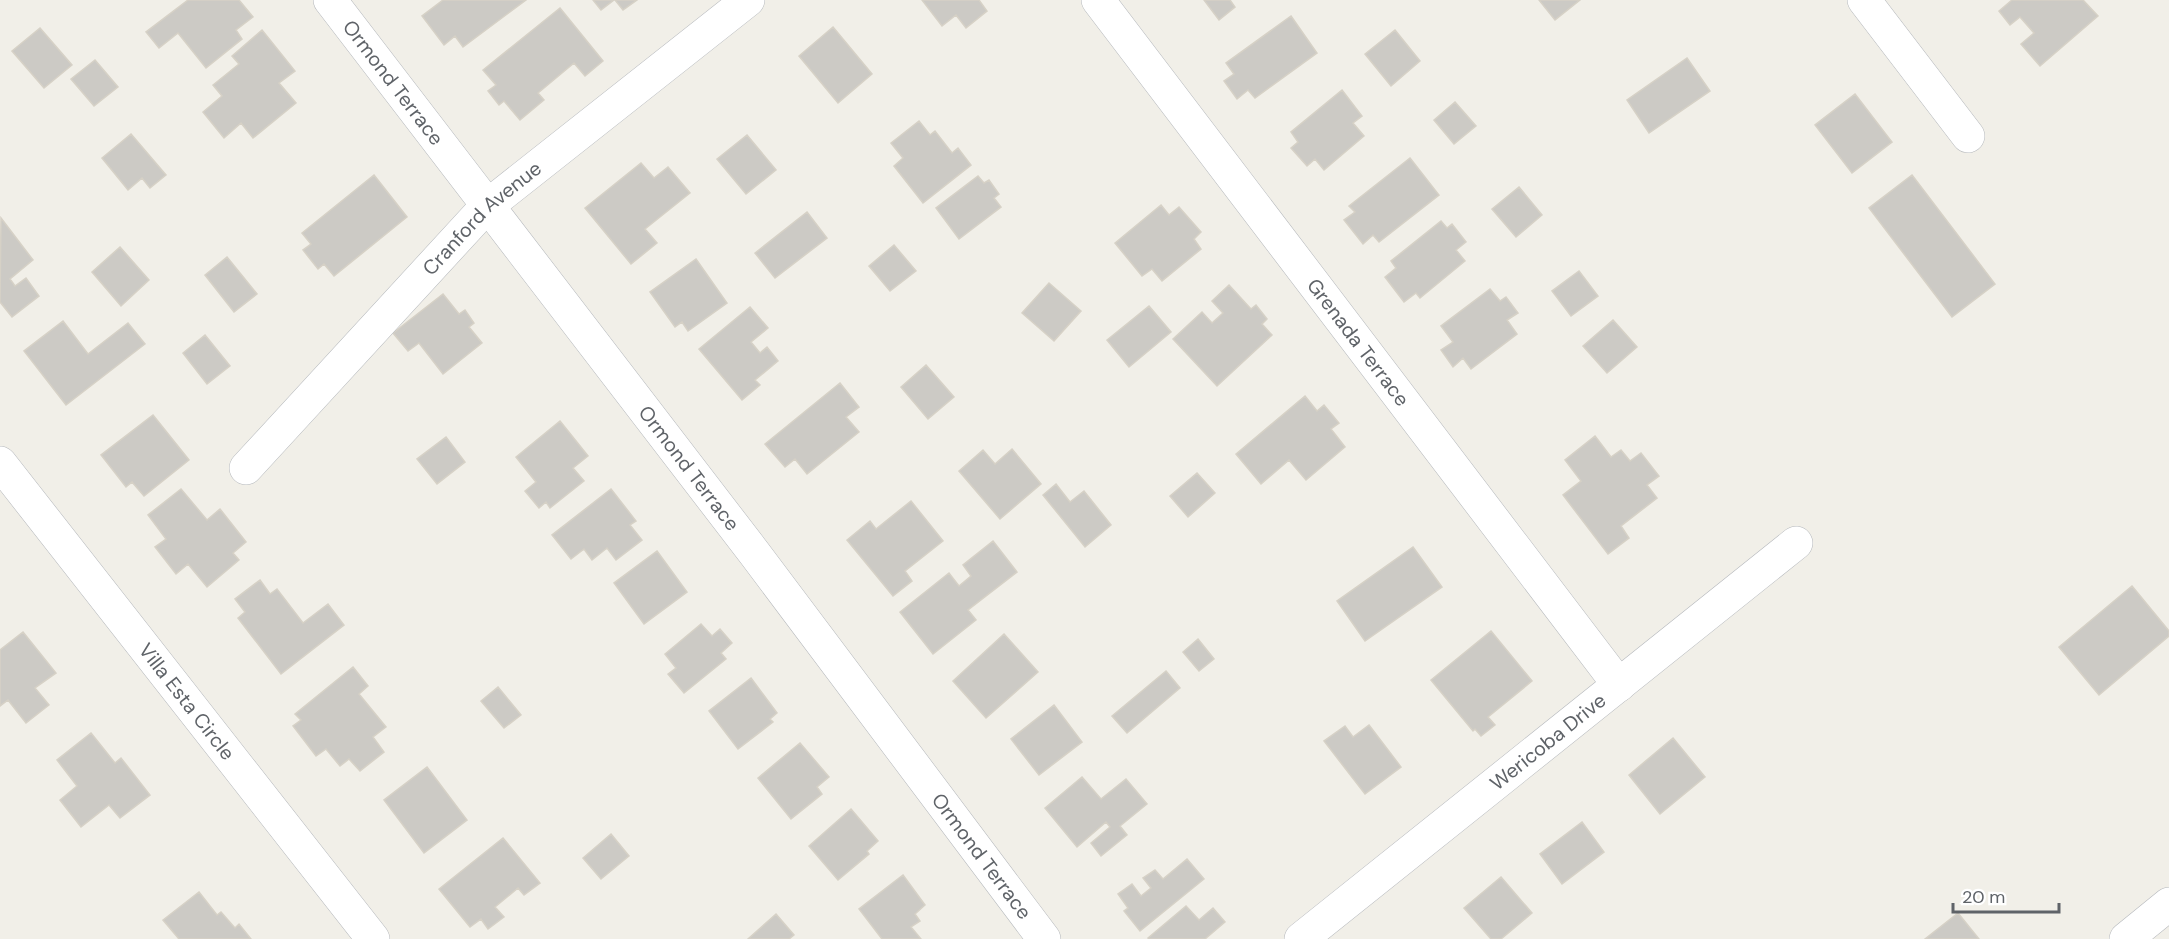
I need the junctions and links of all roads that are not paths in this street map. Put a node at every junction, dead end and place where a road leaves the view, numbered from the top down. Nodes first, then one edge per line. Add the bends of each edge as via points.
1 (330, 0) edge
2 (748, 0) edge
3 (1098, 0) edge
4 (1864, 0) edge
5 (1968, 136) dead end
6 (486, 207) junction
7 (0, 463) edge
8 (246, 468) dead end
9 (1796, 543) dead end
10 (1619, 686) junction
11 (2169, 904) edge
12 (373, 939) edge
13 (1044, 939) edge
14 (1301, 939) edge
15 (2126, 939) edge

1 - 6 street, Ormond Terrace
2 - 6 street, Cranford Avenue
3 - 10 street, Grenada Terrace
4 - 5 street
6 - 8 street, Cranford Avenue
6 - 13 street, Ormond Terrace via 755,554
7 - 12 street, Villa Esta Circle
9 - 10 street, Wericoba Drive
10 - 14 street, Wericoba Drive
11 - 15 street

